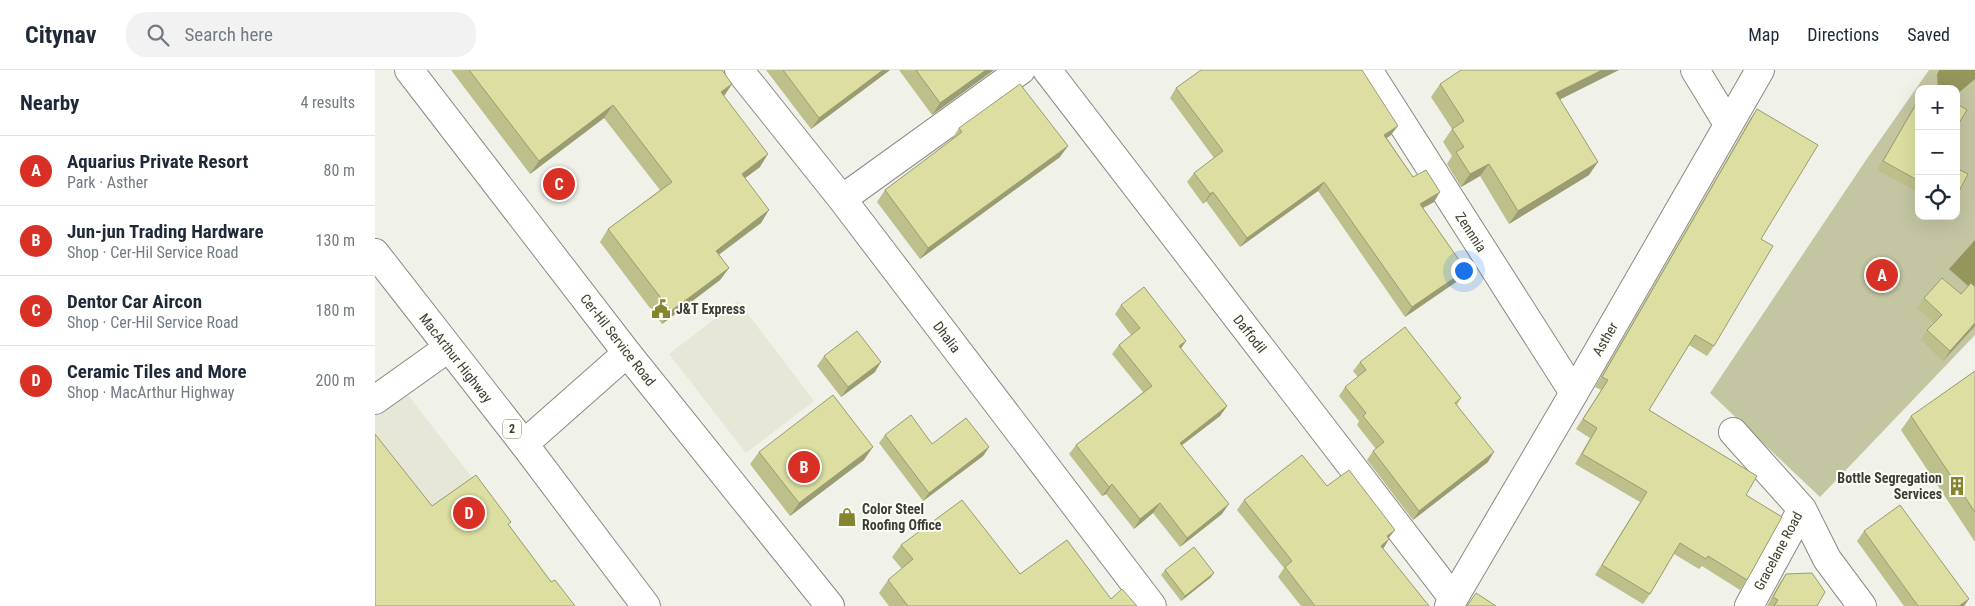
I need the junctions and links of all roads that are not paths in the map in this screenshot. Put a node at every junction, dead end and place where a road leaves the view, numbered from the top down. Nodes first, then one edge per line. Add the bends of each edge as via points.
1 (409, 70) edge
2 (739, 70) edge
3 (1021, 70) edge
4 (1047, 70) edge
5 (1368, 70) edge
6 (1695, 70) edge
7 (1760, 70) edge
8 (1728, 124) junction
9 (842, 199) junction
10 (375, 253) edge
11 (447, 348) junction
12 (627, 353) junction
13 (1574, 393) junction
14 (375, 400) edge
15 (1733, 432) dead end
16 (524, 444) junction
17 (1803, 509) junction
18 (1451, 602) edge
19 (646, 606) edge
20 (830, 606) edge
21 (1152, 606) edge
22 (1749, 606) edge
23 (1863, 606) edge

1 - 12 main road, Cer-Hil Service Road
2 - 9 main road, Dhalia
3 - 9 main road
4 - 18 main road, Daffodil
5 - 13 main road, Zennnia
6 - 8 main road
7 - 8 main road, Asther
8 - 13 main road, Asther
9 - 21 main road, Dhalia
10 - 11 main road, MacArthur Highway / 2
11 - 14 main road
11 - 16 main road, MacArthur Highway / 2
12 - 16 main road
12 - 20 main road, Cer-Hil Service Road
13 - 18 main road, Asther
15 - 17 main road, Gracelane Road
16 - 19 main road, MacArthur Highway / 2
17 - 22 main road, Gracelane Road
17 - 23 main road via 1827,559

